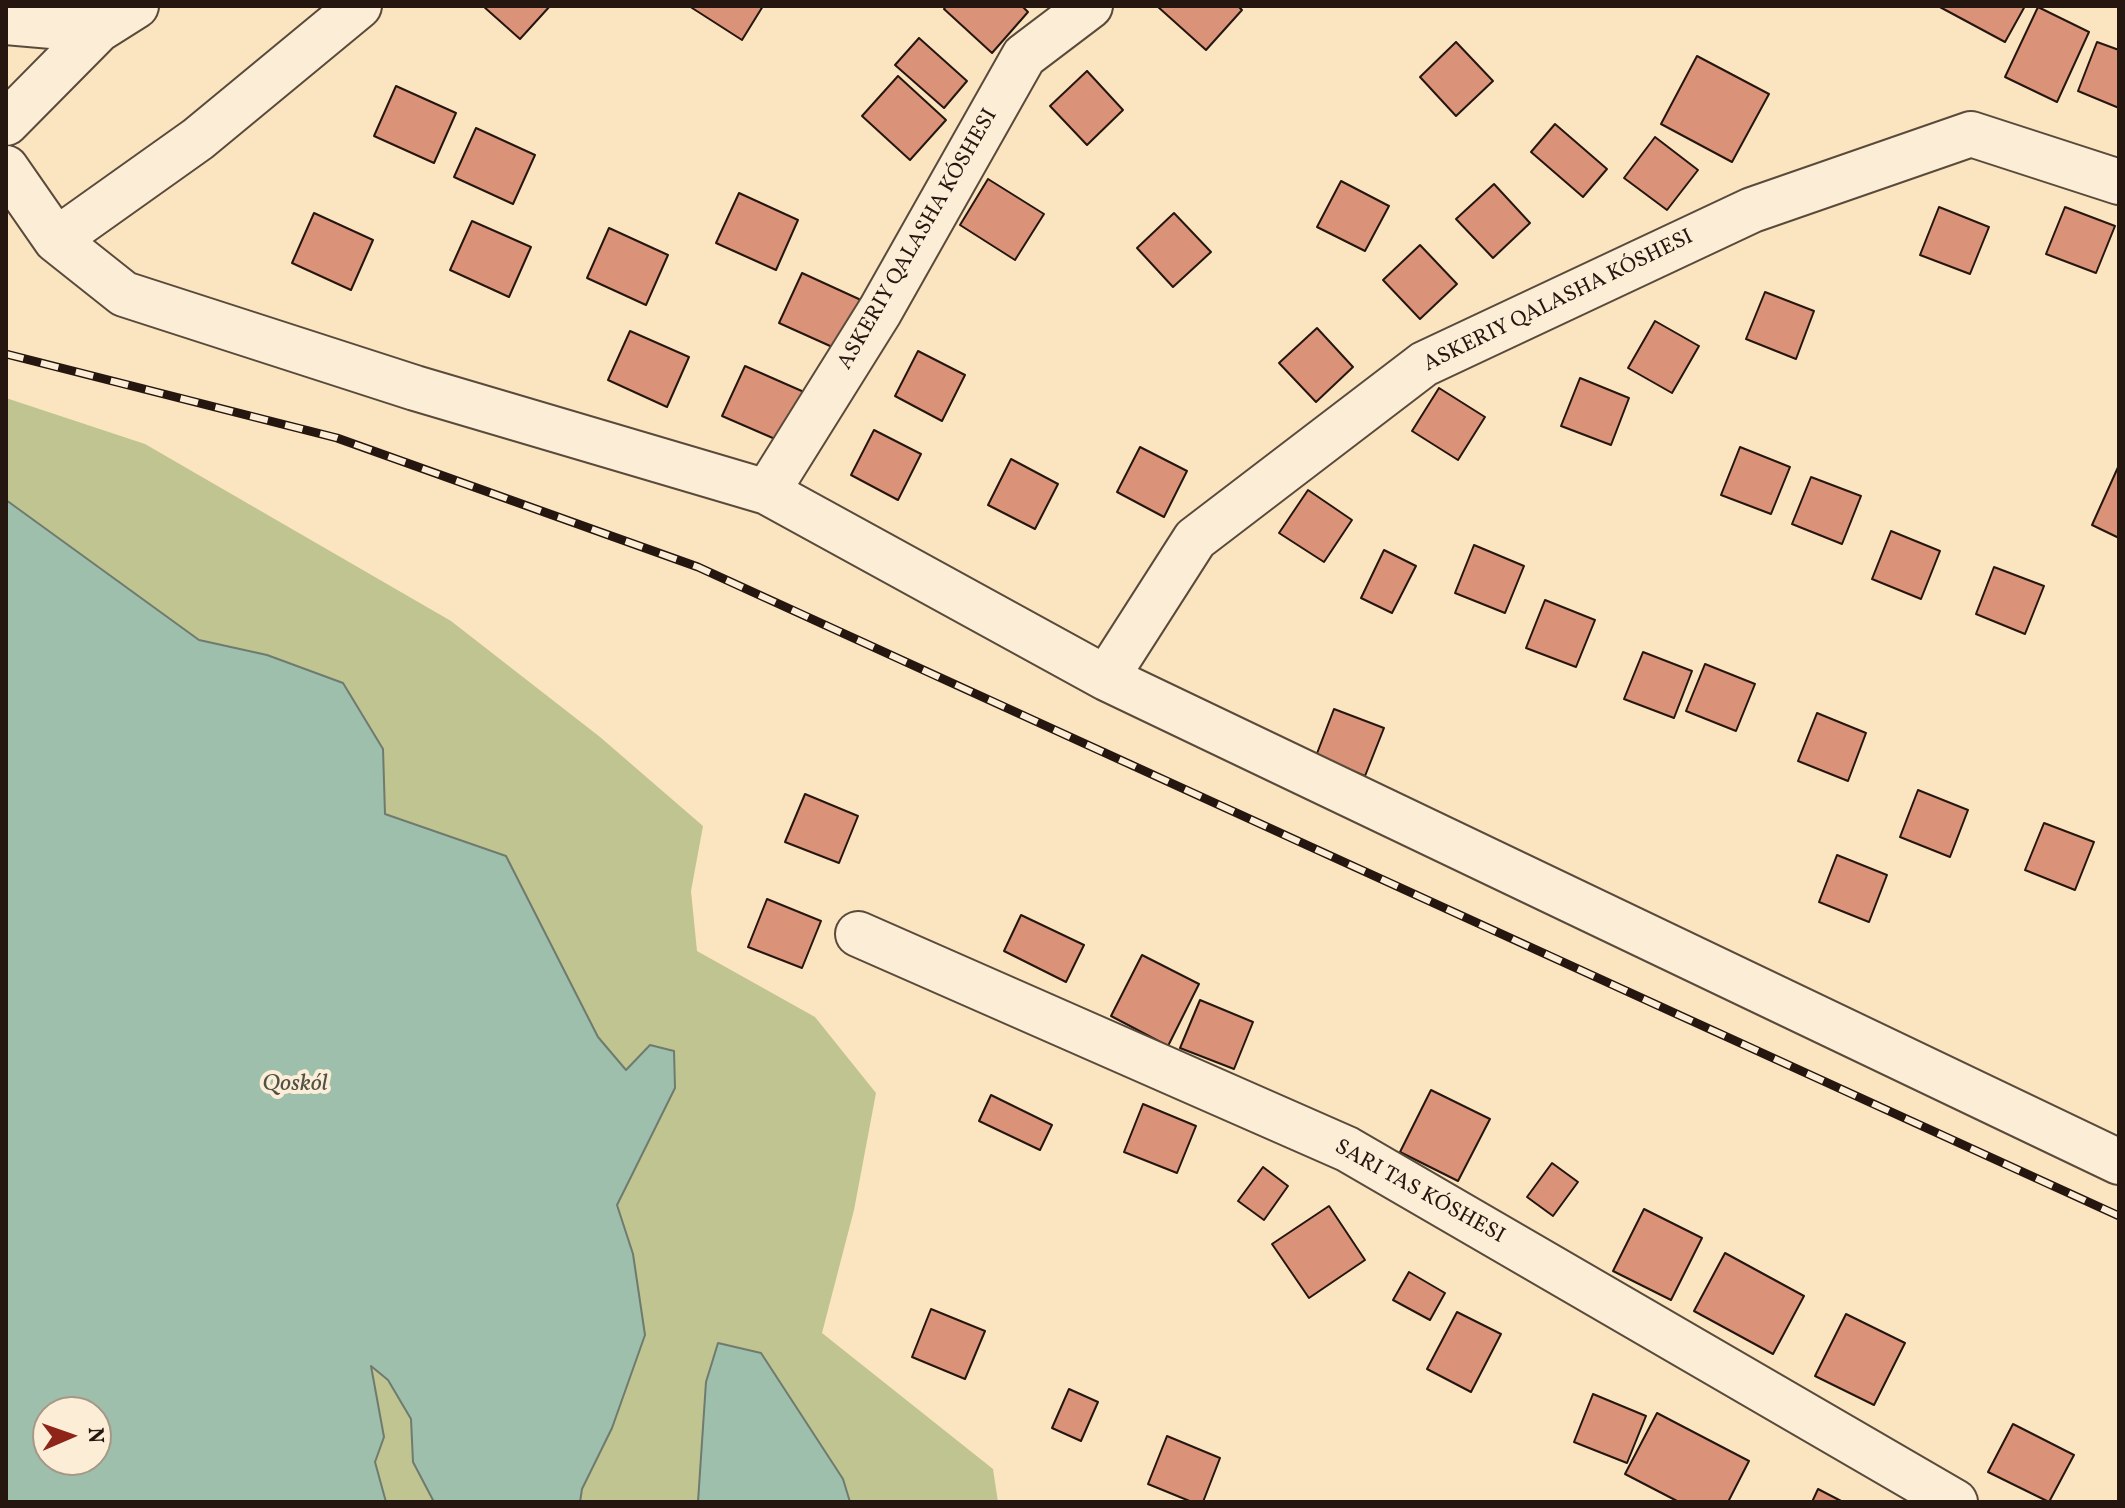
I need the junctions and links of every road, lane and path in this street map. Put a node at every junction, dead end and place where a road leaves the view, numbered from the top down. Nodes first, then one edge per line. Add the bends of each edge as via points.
1 (136, 6) edge
2 (359, 6) edge
3 (1090, 6) edge
4 (6, 22) edge
5 (98, 30) junction
6 (6, 123) edge
7 (6, 168) edge
8 (2119, 182) edge
9 (56, 240) junction
10 (767, 492) junction
11 (1106, 678) junction
12 (858, 934) dead end
13 (2119, 1162) edge
14 (1955, 1502) edge

1 - 5 street
2 - 9 street via 198,139
3 - 10 street, ASKERIY QALASHA KÓSHESI via 1024,56 880,311
4 - 5 street
5 - 6 street
7 - 9 street
8 - 11 street, ASKERIY QALASHA KÓSHESI via 1971,134 1752,210 1424,364 1195,539
9 - 10 street via 124,294 415,388
10 - 11 street
11 - 13 street
12 - 14 street via 1347,1149

